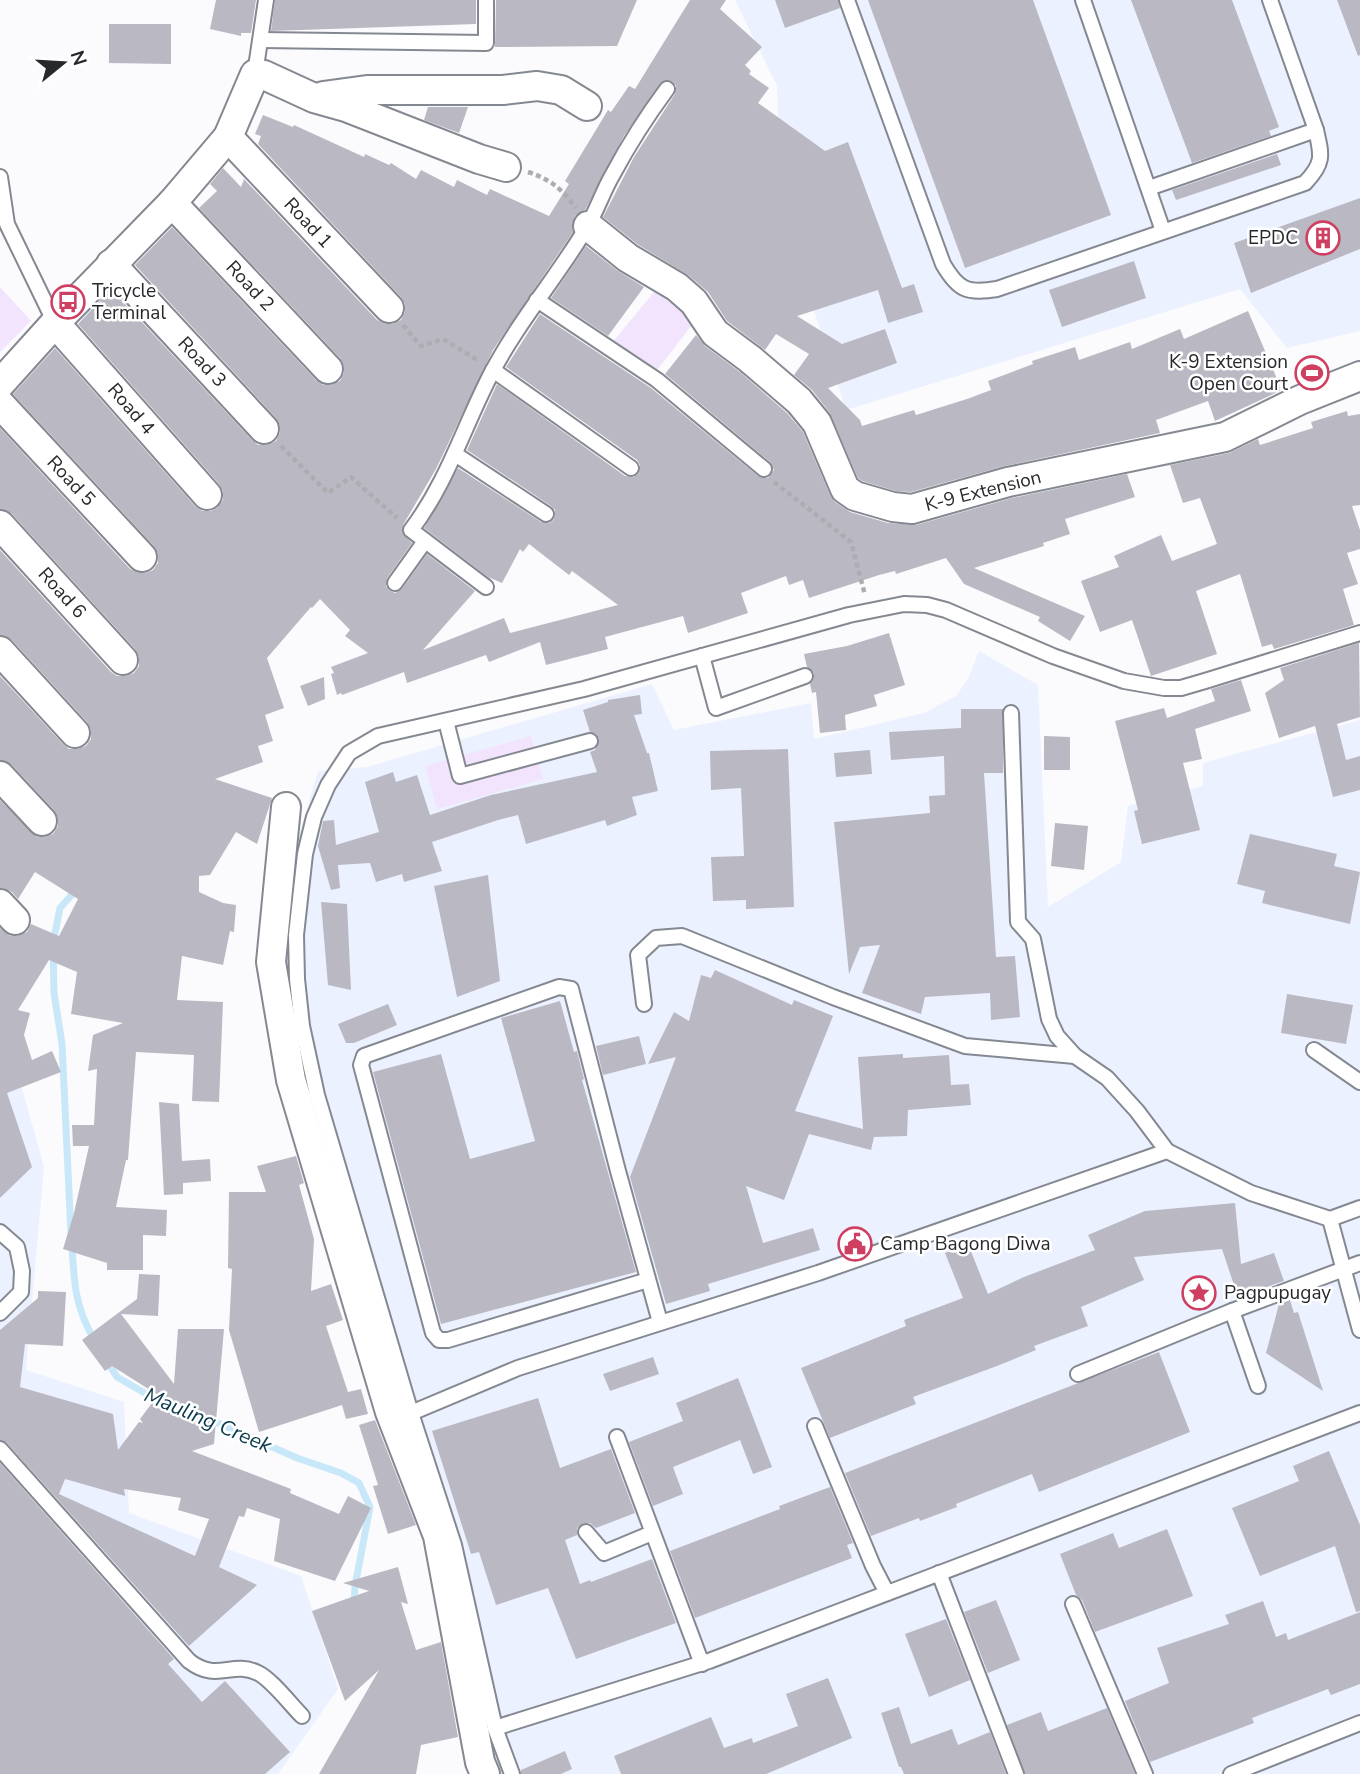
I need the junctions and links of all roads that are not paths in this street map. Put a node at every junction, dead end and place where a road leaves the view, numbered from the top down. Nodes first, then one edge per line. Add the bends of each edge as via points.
1 (267, 0) edge
2 (486, 0) edge
3 (847, 0) edge
4 (1083, 0) edge
5 (1270, 0) edge
6 (261, 40) junction
7 (255, 74) junction
8 (667, 89) dead end
9 (314, 98) junction
10 (587, 106) dead end
11 (1316, 130) junction
12 (228, 137) junction
13 (506, 167) road end
14 (0, 177) edge
15 (1149, 188) junction
16 (172, 203) junction
17 (588, 226) junction
18 (1163, 232) junction
19 (111, 264) junction
20 (537, 300) junction
21 (389, 309) road end
22 (55, 323) junction
23 (328, 369) dead end
24 (494, 370) junction
25 (1360, 376) edge
26 (0, 384) edge
27 (0, 404) edge
28 (264, 429) road end
29 (455, 454) junction
30 (631, 468) dead end
31 (764, 469) road end
32 (207, 495) dead end
33 (546, 514) dead end
34 (0, 525) edge
35 (425, 541) junction
36 (142, 557) dead end
37 (395, 583) dead end
38 (485, 587) dead end
39 (1360, 633) edge
40 (0, 651) edge
41 (702, 656) junction
42 (123, 660) dead end
43 (805, 676) dead end
44 (1011, 713) dead end
45 (446, 721) junction
46 (75, 733) dead end
47 (590, 741) dead end
48 (0, 776) edge
49 (286, 807) dead end
50 (42, 821) dead end
51 (644, 1004) dead end
52 (1314, 1050) dead end
53 (1075, 1056) junction
54 (1360, 1082) edge
55 (1167, 1151) junction
56 (1360, 1208) edge
57 (1330, 1219) junction
58 (0, 1232) edge
59 (1360, 1263) edge
60 (1343, 1268) junction
61 (648, 1280) junction
62 (1232, 1311) junction
63 (0, 1313) edge
64 (660, 1322) junction
65 (1360, 1330) edge
66 (1078, 1374) dead end
67 (1258, 1386) dead end
68 (411, 1412) junction
69 (1360, 1413) edge
70 (815, 1426) dead end
71 (617, 1437) dead end
72 (0, 1449) edge
73 (586, 1532) dead end
74 (652, 1533) junction
75 (939, 1573) junction
76 (887, 1593) junction
77 (1073, 1604) dead end
78 (702, 1664) junction
79 (302, 1716) dead end
80 (1360, 1723) edge
81 (495, 1728) junction
82 (485, 1774) edge
83 (512, 1774) edge
84 (1016, 1774) edge
85 (1145, 1774) edge
86 (1231, 1774) edge

1 - 6 lane
2 - 6 lane via 486,43
3 - 18 lane via 943,264 964,290 997,289
4 - 15 lane
5 - 11 lane
6 - 7 lane
7 - 9 street
7 - 12 street
8 - 17 lane via 641,124
9 - 10 street via 367,90 537,86 561,90
9 - 13 street
11 - 15 lane
11 - 18 lane via 1321,162 1305,183
12 - 16 street
12 - 21 street, Road 1
14 - 22 lane via 7,224
15 - 18 lane
16 - 19 street
16 - 23 street, Road 2
17 - 20 lane
17 - 25 street, K-9 Extension via 628,258 677,287 694,302 715,333 799,401 817,423 845,489 893,507 912,509 1009,482 1225,437
19 - 22 street
19 - 28 street, Road 3
20 - 24 lane
20 - 31 lane via 657,380
22 - 26 street
22 - 32 street, Road 4
24 - 29 lane
24 - 30 lane
27 - 36 street, Road 5
29 - 33 lane
29 - 35 lane via 411,530
34 - 42 street, Road 6
35 - 37 lane
35 - 38 lane
39 - 41 lane via 1181,688 1124,681 927,605 869,611
40 - 46 street
41 - 43 lane via 716,708
41 - 45 lane
44 - 53 lane via 1018,922 1033,939 1049,1019
45 - 47 lane via 460,776
45 - 68 lane via 378,736 349,753 337,769 314,817 296,935 302,1026 317,1095
48 - 50 street
49 - 82 street via 271,962 291,1080 390,1412 438,1536
51 - 53 lane via 638,955 656,938 682,936 965,1046
52 - 54 lane
53 - 55 lane via 1107,1078
55 - 57 lane via 1251,1193
55 - 64 lane via 818,1273
56 - 57 lane
57 - 60 lane
58 - 63 lane via 17,1247 22,1271 21,1292
59 - 60 lane
60 - 62 lane
60 - 65 lane
61 - 61 lane via 439,1340 433,1333 361,1065 364,1056 559,987 571,989
61 - 64 lane
62 - 66 lane
62 - 67 lane
64 - 68 lane via 517,1368
68 - 81 lane via 454,1545
69 - 75 lane
70 - 76 lane
71 - 74 lane
72 - 79 lane via 189,1661 201,1670 246,1669 260,1674
73 - 74 lane via 604,1553
74 - 78 lane
75 - 76 lane
75 - 84 lane
76 - 78 lane
77 - 85 lane
78 - 81 lane
80 - 86 lane
81 - 83 lane

